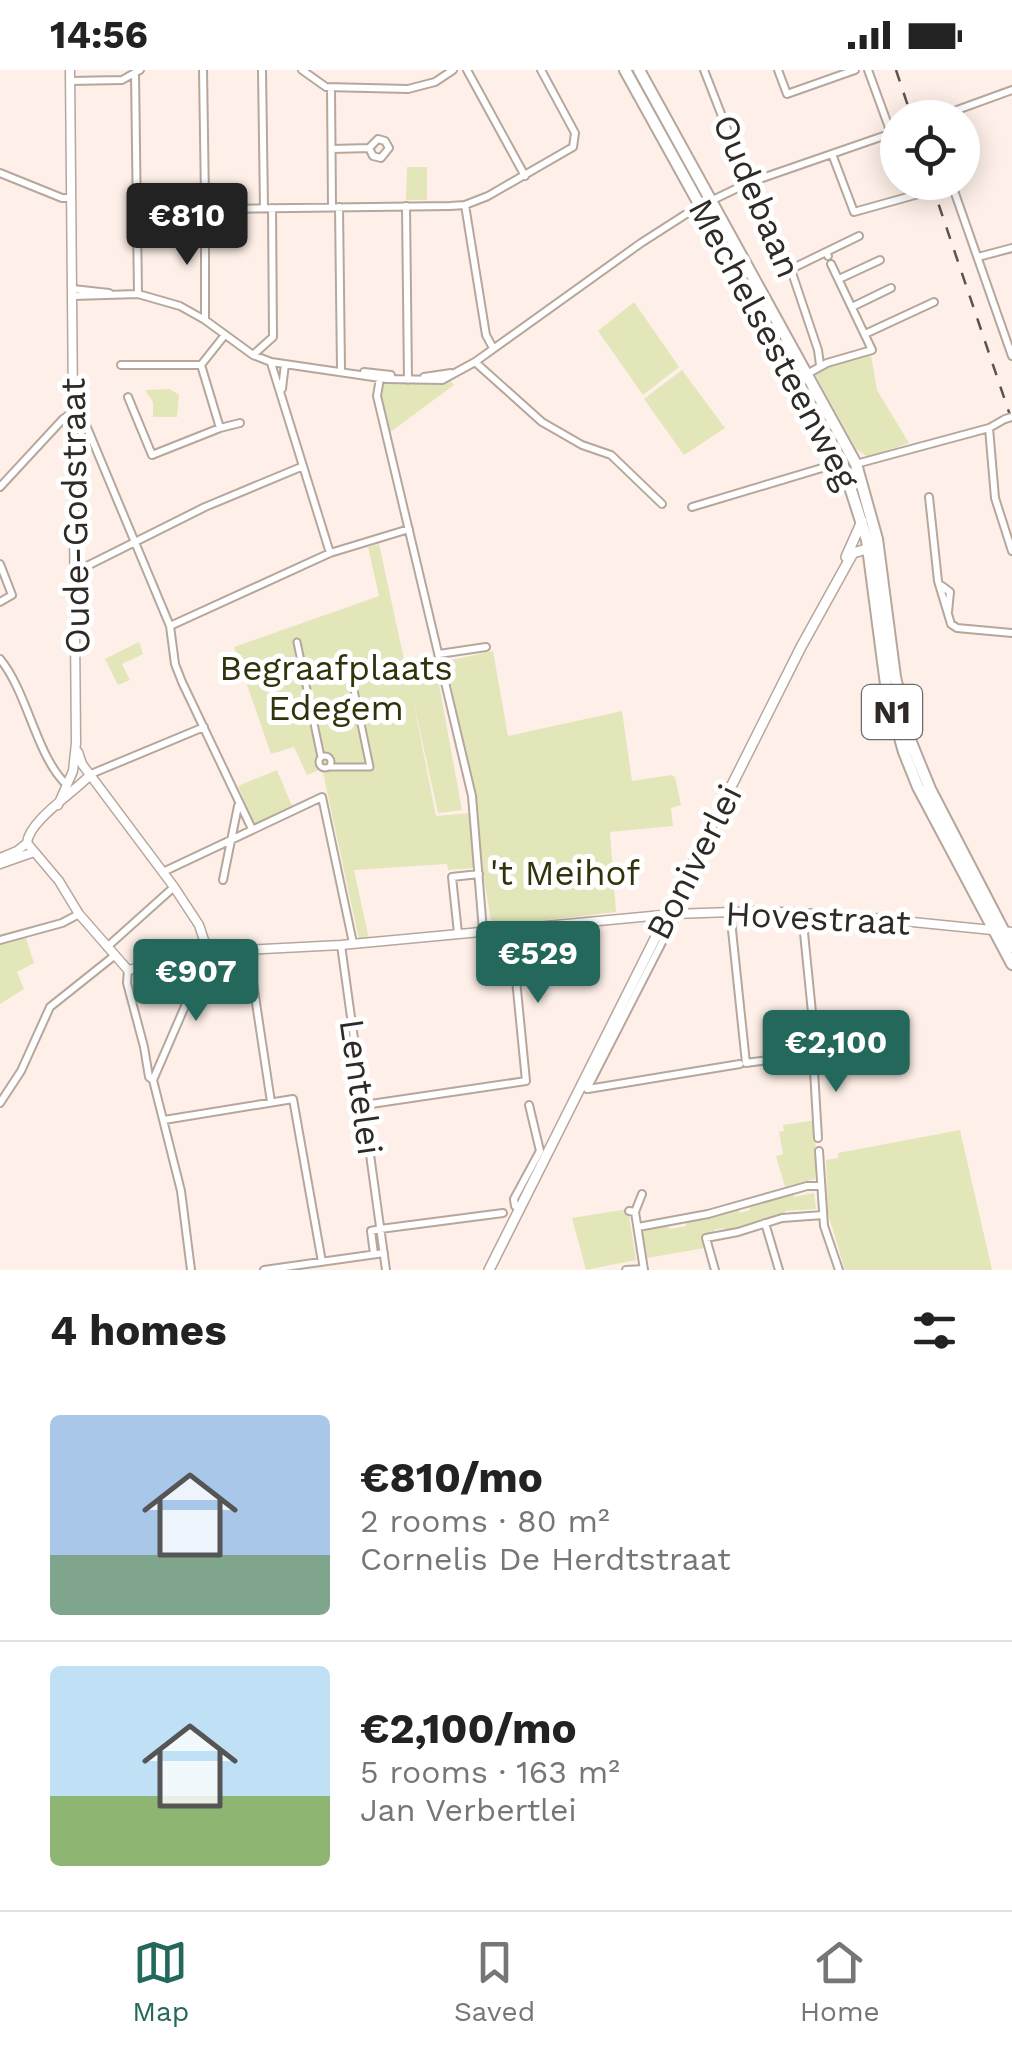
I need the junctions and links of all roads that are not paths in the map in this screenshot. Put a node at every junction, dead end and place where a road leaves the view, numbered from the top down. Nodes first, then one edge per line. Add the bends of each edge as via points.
1 (70, 70) edge
2 (203, 70) edge
3 (262, 70) edge
4 (302, 70) edge
5 (453, 70) edge
6 (467, 70) edge
7 (541, 70) edge
8 (625, 70) edge
9 (638, 70) edge
10 (704, 70) edge
11 (778, 70) edge
12 (855, 70) edge
13 (868, 70) edge
14 (138, 72) edge
15 (70, 81) junction
16 (331, 88) junction
17 (1012, 90) edge
18 (881, 100) edge
19 (980, 102) edge
20 (880, 137) edge
21 (332, 148) junction
22 (369, 148) dead end
23 (832, 154) junction
24 (0, 173) edge
25 (526, 176) junction
26 (748, 183) junction
27 (71, 198) junction
28 (204, 199) junction
29 (897, 200) edge
30 (957, 200) edge
31 (706, 203) junction
32 (464, 205) junction
33 (406, 206) junction
34 (336, 207) junction
35 (214, 208) junction
36 (268, 208) junction
37 (137, 209) junction
38 (195, 209) junction
39 (204, 218) junction
40 (858, 236) dead end
41 (1012, 248) edge
42 (828, 257) junction
43 (978, 257) junction
44 (880, 260) dead end
45 (791, 268) junction
46 (839, 279) junction
47 (891, 288) dead end
48 (73, 293) junction
49 (138, 294) junction
50 (934, 302) dead end
51 (852, 307) junction
52 (205, 320) junction
53 (864, 334) junction
54 (224, 336) junction
55 (492, 348) junction
56 (253, 355) junction
57 (1012, 356) edge
58 (271, 362) junction
59 (475, 362) junction
60 (284, 364) junction
61 (121, 365) dead end
62 (201, 365) junction
63 (820, 365) junction
64 (341, 370) junction
65 (354, 372) junction
66 (807, 374) junction
67 (380, 378) junction
68 (408, 378) junction
69 (128, 396) dead end
70 (281, 396) junction
71 (74, 412) junction
72 (1008, 418) edge
73 (240, 422) dead end
74 (220, 428) junction
75 (989, 428) junction
76 (842, 462) junction
77 (856, 464) junction
78 (301, 467) junction
79 (0, 487) edge
80 (929, 497) dead end
81 (662, 504) dead end
82 (692, 507) dead end
83 (862, 521) junction
84 (409, 529) junction
85 (137, 542) junction
86 (872, 544) junction
87 (851, 546) junction
88 (1012, 550) edge
89 (330, 553) junction
90 (0, 564) edge
91 (843, 569) junction
92 (75, 572) junction
93 (0, 602) edge
94 (170, 626) junction
95 (1012, 632) edge
96 (297, 642) dead end
97 (486, 647) dead end
98 (439, 654) junction
99 (0, 659) edge
100 (354, 690) dead end
101 (204, 728) junction
102 (76, 743) junction
103 (72, 771) junction
104 (57, 772) junction
105 (91, 774) junction
106 (72, 787) junction
107 (238, 805) junction
108 (252, 829) junction
109 (233, 839) junction
110 (31, 846) junction
111 (1, 861) edge
112 (163, 872) junction
113 (479, 874) junction
114 (223, 880) dead end
115 (174, 888) junction
116 (730, 912) junction
117 (802, 913) junction
118 (79, 914) junction
119 (670, 918) junction
120 (511, 929) junction
121 (1001, 931) edge
122 (483, 932) junction
123 (458, 933) junction
124 (0, 940) edge
125 (353, 944) junction
126 (341, 945) junction
127 (107, 947) junction
128 (1012, 947) edge
129 (248, 950) junction
130 (208, 952) junction
131 (114, 956) junction
132 (1012, 964) edge
133 (128, 970) junction
134 (813, 1054) junction
135 (743, 1064) junction
136 (153, 1080) junction
137 (584, 1089) junction
138 (271, 1102) junction
139 (0, 1103) edge
140 (364, 1105) junction
141 (529, 1105) dead end
142 (164, 1120) junction
143 (818, 1138) dead end
144 (818, 1151) dead end
145 (545, 1152) junction
146 (820, 1186) junction
147 (642, 1194) dead end
148 (503, 1213) dead end
149 (822, 1215) junction
150 (765, 1224) junction
151 (638, 1227) junction
152 (380, 1230) junction
153 (379, 1254) junction
154 (322, 1262) junction
155 (644, 1269) edge
156 (191, 1270) edge
157 (264, 1270) edge
158 (386, 1270) edge
159 (489, 1270) edge
160 (626, 1270) edge
161 (715, 1270) edge
162 (778, 1270) edge
163 (839, 1270) edge

1 - 15 street, Oude-Godstraat
2 - 28 street
3 - 36 street
4 - 16 street
5 - 16 street via 418,88
6 - 25 street
7 - 25 street via 575,133 573,147
8 - 31 main road, Mechelsesteenweg / N1
9 - 31 main road, Mechelsesteenweg / N1
10 - 26 street, Oudebaan
11 - 12 street via 787,94
13 - 18 street
14 - 15 street via 122,80
14 - 37 street
15 - 27 street, Oude-Godstraat
16 - 21 street
17 - 19 street
20 - 23 street
21 - 22 street
21 - 34 street
23 - 26 street
23 - 29 street via 854,212
24 - 27 street
25 - 32 street
26 - 31 street
26 - 45 street, Oudebaan
27 - 48 street, Oude-Godstraat
28 - 35 street
28 - 38 street
30 - 43 street
31 - 55 street
31 - 66 main road, Mechelsesteenweg / N1
31 - 76 main road, Mechelsesteenweg / N1
32 - 33 street
32 - 55 street
33 - 34 street
33 - 68 street
34 - 36 street
34 - 64 street
35 - 36 street
35 - 39 street
36 - 56 street via 273,338
37 - 38 street
37 - 49 street
38 - 39 street
39 - 52 street
40 - 42 street
41 - 43 street
42 - 45 street
42 - 46 street
43 - 57 street
44 - 46 street
45 - 63 street, Oudebaan
46 - 51 street
47 - 51 street
48 - 49 street
48 - 71 street, Oude-Godstraat
49 - 52 street
50 - 53 street
51 - 53 street
52 - 54 street
53 - 63 street via 872,350
54 - 56 street
54 - 62 street
55 - 59 street
56 - 58 street
58 - 60 street
58 - 70 street
59 - 68 street
59 - 81 street via 542,422 611,455
60 - 64 street
60 - 70 street
61 - 62 street
62 - 74 street
63 - 66 street
64 - 65 street
65 - 67 street
65 - 68 street
66 - 77 main road, Mechelsesteenweg / N1
67 - 68 street
67 - 84 street via 378,396
69 - 74 street via 152,455
70 - 78 street
71 - 79 street
71 - 85 street via 83,418
71 - 92 street, Oude-Godstraat
72 - 75 street
73 - 74 street
75 - 77 street
75 - 88 street via 995,498
76 - 82 street
76 - 83 main road, Mechelsesteenweg / N1
77 - 86 main road, Mechelsesteenweg / N1
78 - 85 street
78 - 89 street
80 - 95 street via 938,580 951,624
83 - 86 main road, Mechelsesteenweg / N1
83 - 87 main road, Boniverlei
84 - 89 street
84 - 98 street
85 - 92 street
85 - 94 street
86 - 87 main road
86 - 91 main road, Boniverlei via 853,553
86 - 121 main road, Mechelsesteenweg / N1 via 887,692 904,752
87 - 91 main road, Boniverlei
89 - 94 street
90 - 93 street via 12,595
91 - 119 main road, Boniverlei
92 - 102 street, Oude-Godstraat
94 - 101 street via 175,664
96 - 100 street via 320,766 370,766
97 - 98 street
98 - 113 street via 472,796
99 - 104 street
101 - 105 street
101 - 107 street
102 - 103 street, Oude-Godstraat
102 - 105 street, Oude-Godstraat
103 - 104 street
103 - 105 street
103 - 106 street, Oude-Godstraat
104 - 106 street
105 - 106 street
105 - 112 street, Oude-Godstraat
106 - 110 street via 34,827
107 - 108 street
107 - 109 street
108 - 109 street
108 - 125 street via 322,797
109 - 112 street
109 - 114 street
110 - 111 street
110 - 118 street
112 - 115 street, Oude-Godstraat
113 - 122 street
113 - 123 street via 452,877
115 - 127 street
115 - 130 street, Oude-Godstraat
116 - 117 street, Hovestraat
116 - 119 street, Hovestraat
116 - 135 street
117 - 121 street, Hovestraat
117 - 134 street
118 - 124 street
118 - 127 street
119 - 120 street, Hovestraat
119 - 137 main road, Boniverlei
120 - 122 street, Hovestraat
120 - 140 street via 526,1082
121 - 128 main road, Mechelsesteenweg / N1
121 - 132 main road, Mechelsesteenweg / N1
122 - 123 street, Hovestraat
123 - 125 street, Hovestraat
125 - 126 street, Hovestraat
126 - 129 street, Hovestraat
126 - 140 street, Lentelei
127 - 131 street
129 - 130 street, Hovestraat
129 - 138 street
130 - 133 street, Hovestraat
130 - 136 street
131 - 133 street
131 - 139 street via 50,1007
133 - 136 street
134 - 135 street
134 - 143 street
135 - 137 street
136 - 142 street
137 - 145 main road, Boniverlei
138 - 142 street
138 - 154 street via 293,1099
140 - 152 street, Lentelei
141 - 145 street
142 - 156 street
144 - 146 street
145 - 159 main road, Boniverlei
146 - 149 street
146 - 151 street
147 - 151 street via 632,1211
148 - 152 street
149 - 150 street
149 - 163 street
150 - 161 street via 706,1238
150 - 162 street
151 - 155 street
152 - 153 street, Lentelei
153 - 154 street
153 - 158 street, Lentelei
154 - 157 street
155 - 160 street

